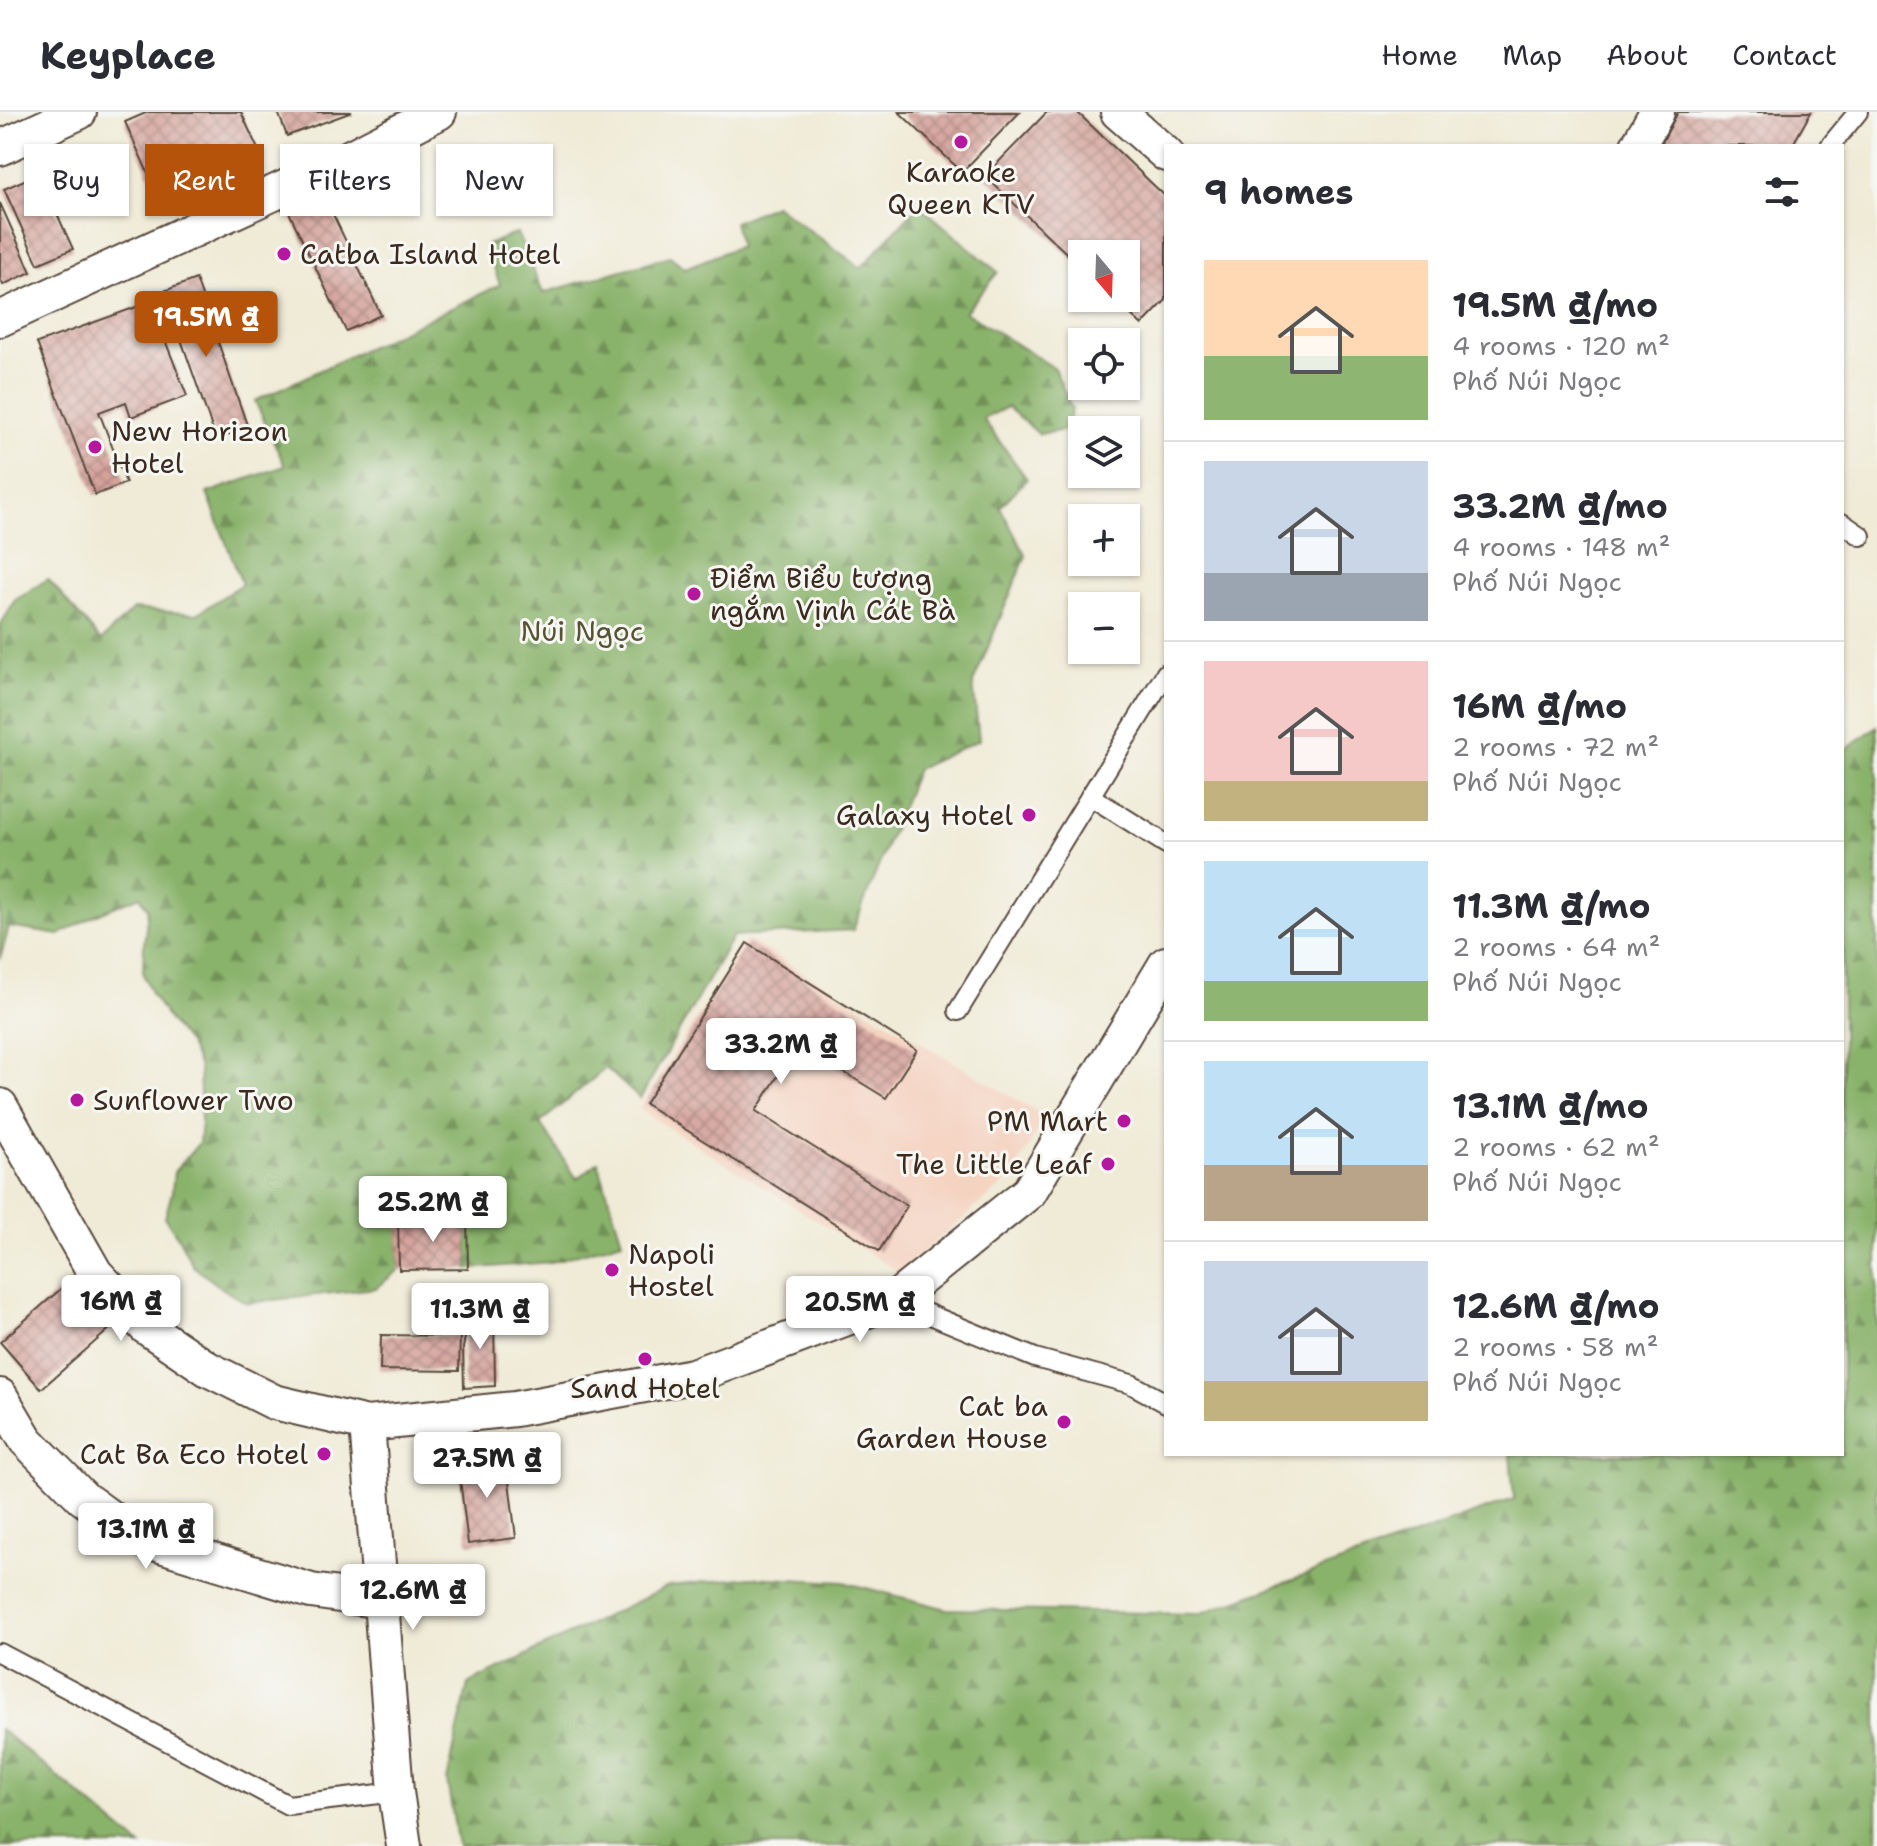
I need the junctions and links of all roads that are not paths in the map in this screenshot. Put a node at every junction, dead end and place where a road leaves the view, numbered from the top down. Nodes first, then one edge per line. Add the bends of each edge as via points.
1 (79, 112) edge
2 (439, 112) edge
3 (1118, 112) edge
4 (1657, 112) edge
5 (1858, 112) edge
6 (1639, 144) edge
7 (1832, 144) edge
8 (0, 148) edge
9 (1164, 152) edge
10 (0, 319) edge
11 (1844, 524) edge
12 (1861, 536) dead end
13 (1164, 676) edge
14 (1090, 796) junction
15 (1164, 843) edge
16 (1164, 972) edge
17 (958, 1011) dead end
18 (0, 1106) edge
19 (894, 1300) junction
20 (0, 1396) edge
21 (1164, 1402) edge
22 (367, 1424) junction
23 (382, 1601) junction
24 (0, 1653) edge
25 (396, 1792) junction
26 (404, 1846) edge

1 - 8 street
2 - 10 street
3 - 9 street
4 - 6 street
5 - 7 lane
11 - 12 lane
13 - 14 lane
14 - 15 lane
14 - 17 lane
16 - 19 street via 1029,1192
18 - 22 street via 95,1273 146,1327 208,1369 274,1402
19 - 21 lane via 1035,1358 1131,1384
19 - 22 street via 693,1376 515,1409
20 - 23 street via 26,1440 83,1498 138,1538 311,1591
22 - 23 street
23 - 25 street
24 - 25 lane via 288,1805
25 - 26 street

